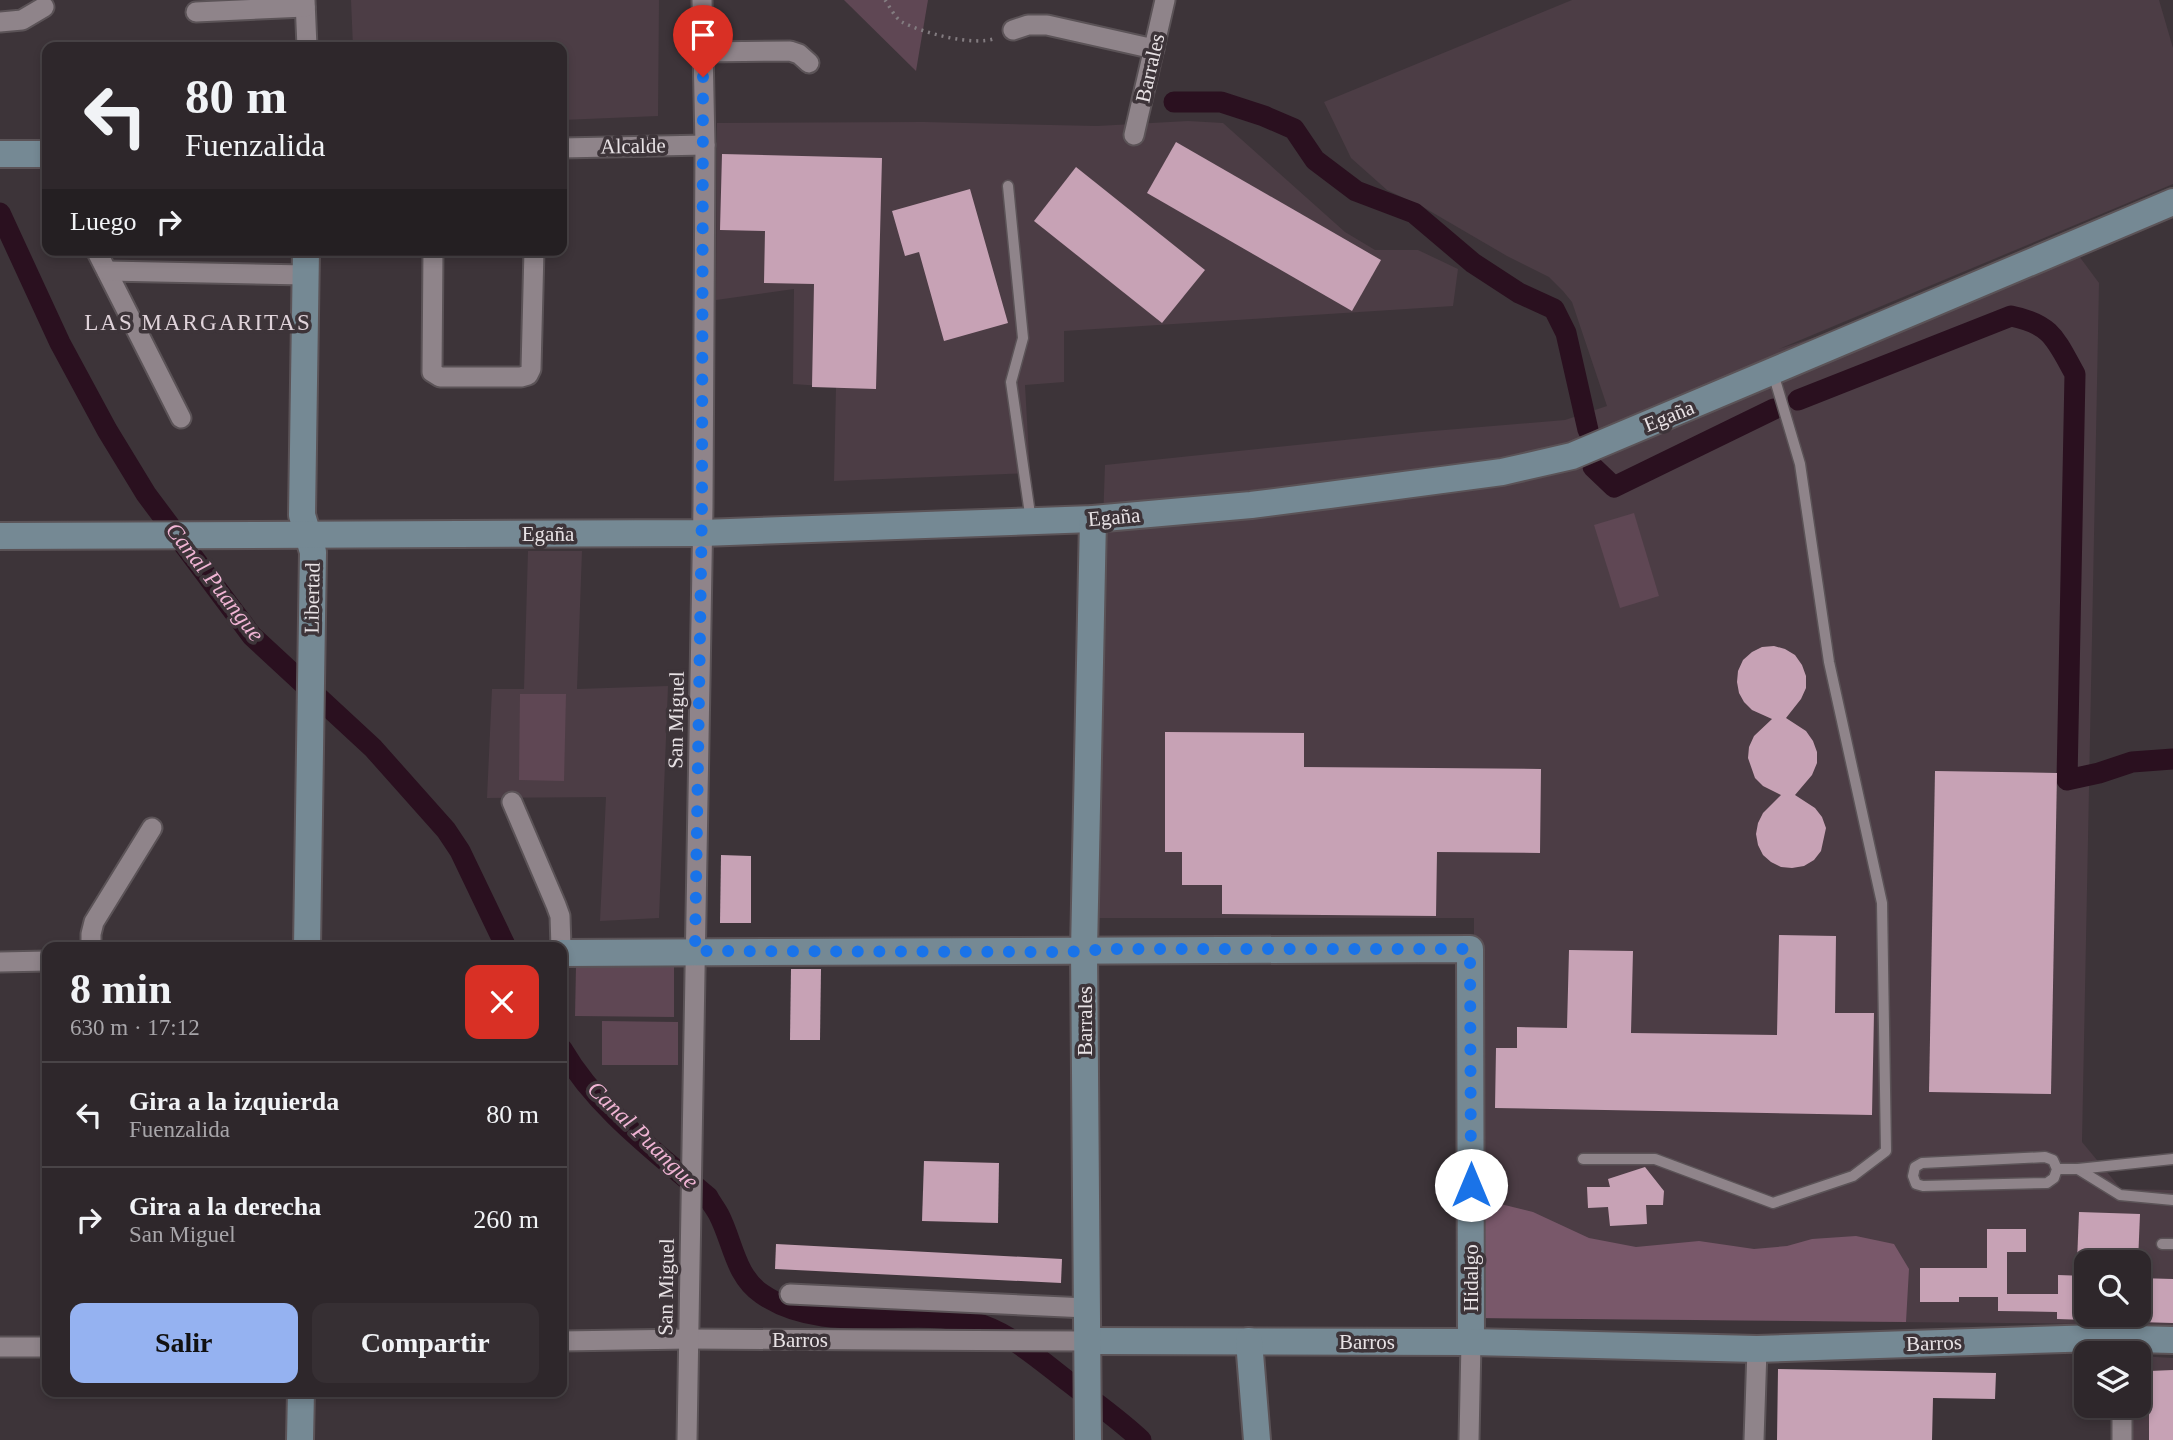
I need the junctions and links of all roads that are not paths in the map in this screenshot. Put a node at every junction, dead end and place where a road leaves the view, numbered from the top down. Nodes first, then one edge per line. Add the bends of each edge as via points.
1 (702, 0) edge
2 (1165, 0) edge
3 (305, 4) edge
4 (44, 7) dead end
5 (196, 12) dead end
6 (0, 22) edge
7 (1013, 30) road end
8 (307, 42) edge
9 (1154, 49) junction
10 (702, 52) junction
11 (809, 63) dead end
12 (1135, 135) dead end
13 (705, 145) junction
14 (567, 148) edge
15 (0, 154) edge
16 (42, 154) edge
17 (1008, 186) dead end
18 (2173, 202) edge
19 (99, 256) edge
20 (433, 256) edge
21 (534, 256) edge
22 (306, 263) edge
23 (107, 271) junction
24 (1773, 373) junction
25 (181, 418) dead end
26 (1093, 519) junction
27 (1031, 522) junction
28 (702, 533) junction
29 (308, 535) junction
30 (0, 536) edge
31 (512, 802) dead end
32 (152, 828) dead end
33 (92, 942) edge
34 (307, 942) edge
35 (561, 942) edge
36 (695, 951) junction
37 (1084, 951) junction
38 (567, 953) edge
39 (42, 961) edge
40 (0, 962) edge
41 (1583, 1159) dead end
42 (2173, 1159) edge
43 (2057, 1169) junction
44 (2078, 1169) junction
45 (2173, 1199) edge
46 (790, 1294) dead end
47 (1087, 1308) junction
48 (688, 1339) junction
49 (2173, 1340) edge
50 (567, 1341) edge
51 (1087, 1341) junction
52 (1249, 1341) junction
53 (1471, 1342) junction
54 (2151, 1343) edge
55 (2074, 1346) edge
56 (0, 1347) edge
57 (42, 1347) edge
58 (1758, 1349) junction
59 (301, 1397) edge
60 (2122, 1418) edge
61 (300, 1440) edge
62 (687, 1440) edge
63 (1088, 1440) edge
64 (1257, 1440) edge
65 (1469, 1440) edge
66 (1754, 1440) edge
67 (2122, 1440) edge

1 - 10 street, San Miguel
2 - 9 street, Barrales
3 - 5 street
3 - 8 street
4 - 6 street via 22,20
7 - 9 street via 1047,25
9 - 12 street, Barrales
10 - 11 street via 790,51
10 - 13 street, San Miguel
13 - 14 street, Alcalde
13 - 28 street, San Miguel
15 - 16 street
17 - 27 lane via 1023,338 1011,382
18 - 24 street, Egaña
19 - 23 street
20 - 21 street via 432,372 440,377 521,377 531,369
22 - 23 street
22 - 29 street, Libertad via 302,515
23 - 25 street
24 - 26 street, Egaña via 1545,463 1290,500
24 - 41 lane via 1800,464 1829,662 1882,903 1886,1151 1853,1176 1773,1203 1655,1160
26 - 27 street, Egaña
26 - 37 street, Barrales
27 - 28 street, Egaña
28 - 29 street, Egaña
28 - 36 street, San Miguel
29 - 30 street, Egaña
29 - 34 street, Libertad via 313,552
31 - 35 street via 556,905
32 - 33 street via 94,922
36 - 37 street
36 - 38 street
36 - 48 street, San Miguel
37 - 47 street, Barrales
37 - 53 street, Hidalgo via 1470,949
39 - 40 street
42 - 44 lane
43 - 43 lane via 2053,1160 2045,1157 1922,1163 1913,1176 1916,1184 1923,1186 2046,1183
43 - 44 lane
44 - 45 lane via 2120,1195
46 - 47 street
47 - 51 street, Barrales
48 - 50 street, Barros
48 - 51 street, Barros
48 - 62 street, San Miguel
49 - 54 street, Barros
51 - 52 street, Barros
51 - 63 street, Barrales
52 - 53 street, Barros
52 - 64 street
53 - 58 street, Barros
53 - 65 street, Hidalgo
55 - 58 street, Barros
56 - 57 street
58 - 66 street
59 - 61 street
60 - 67 street

